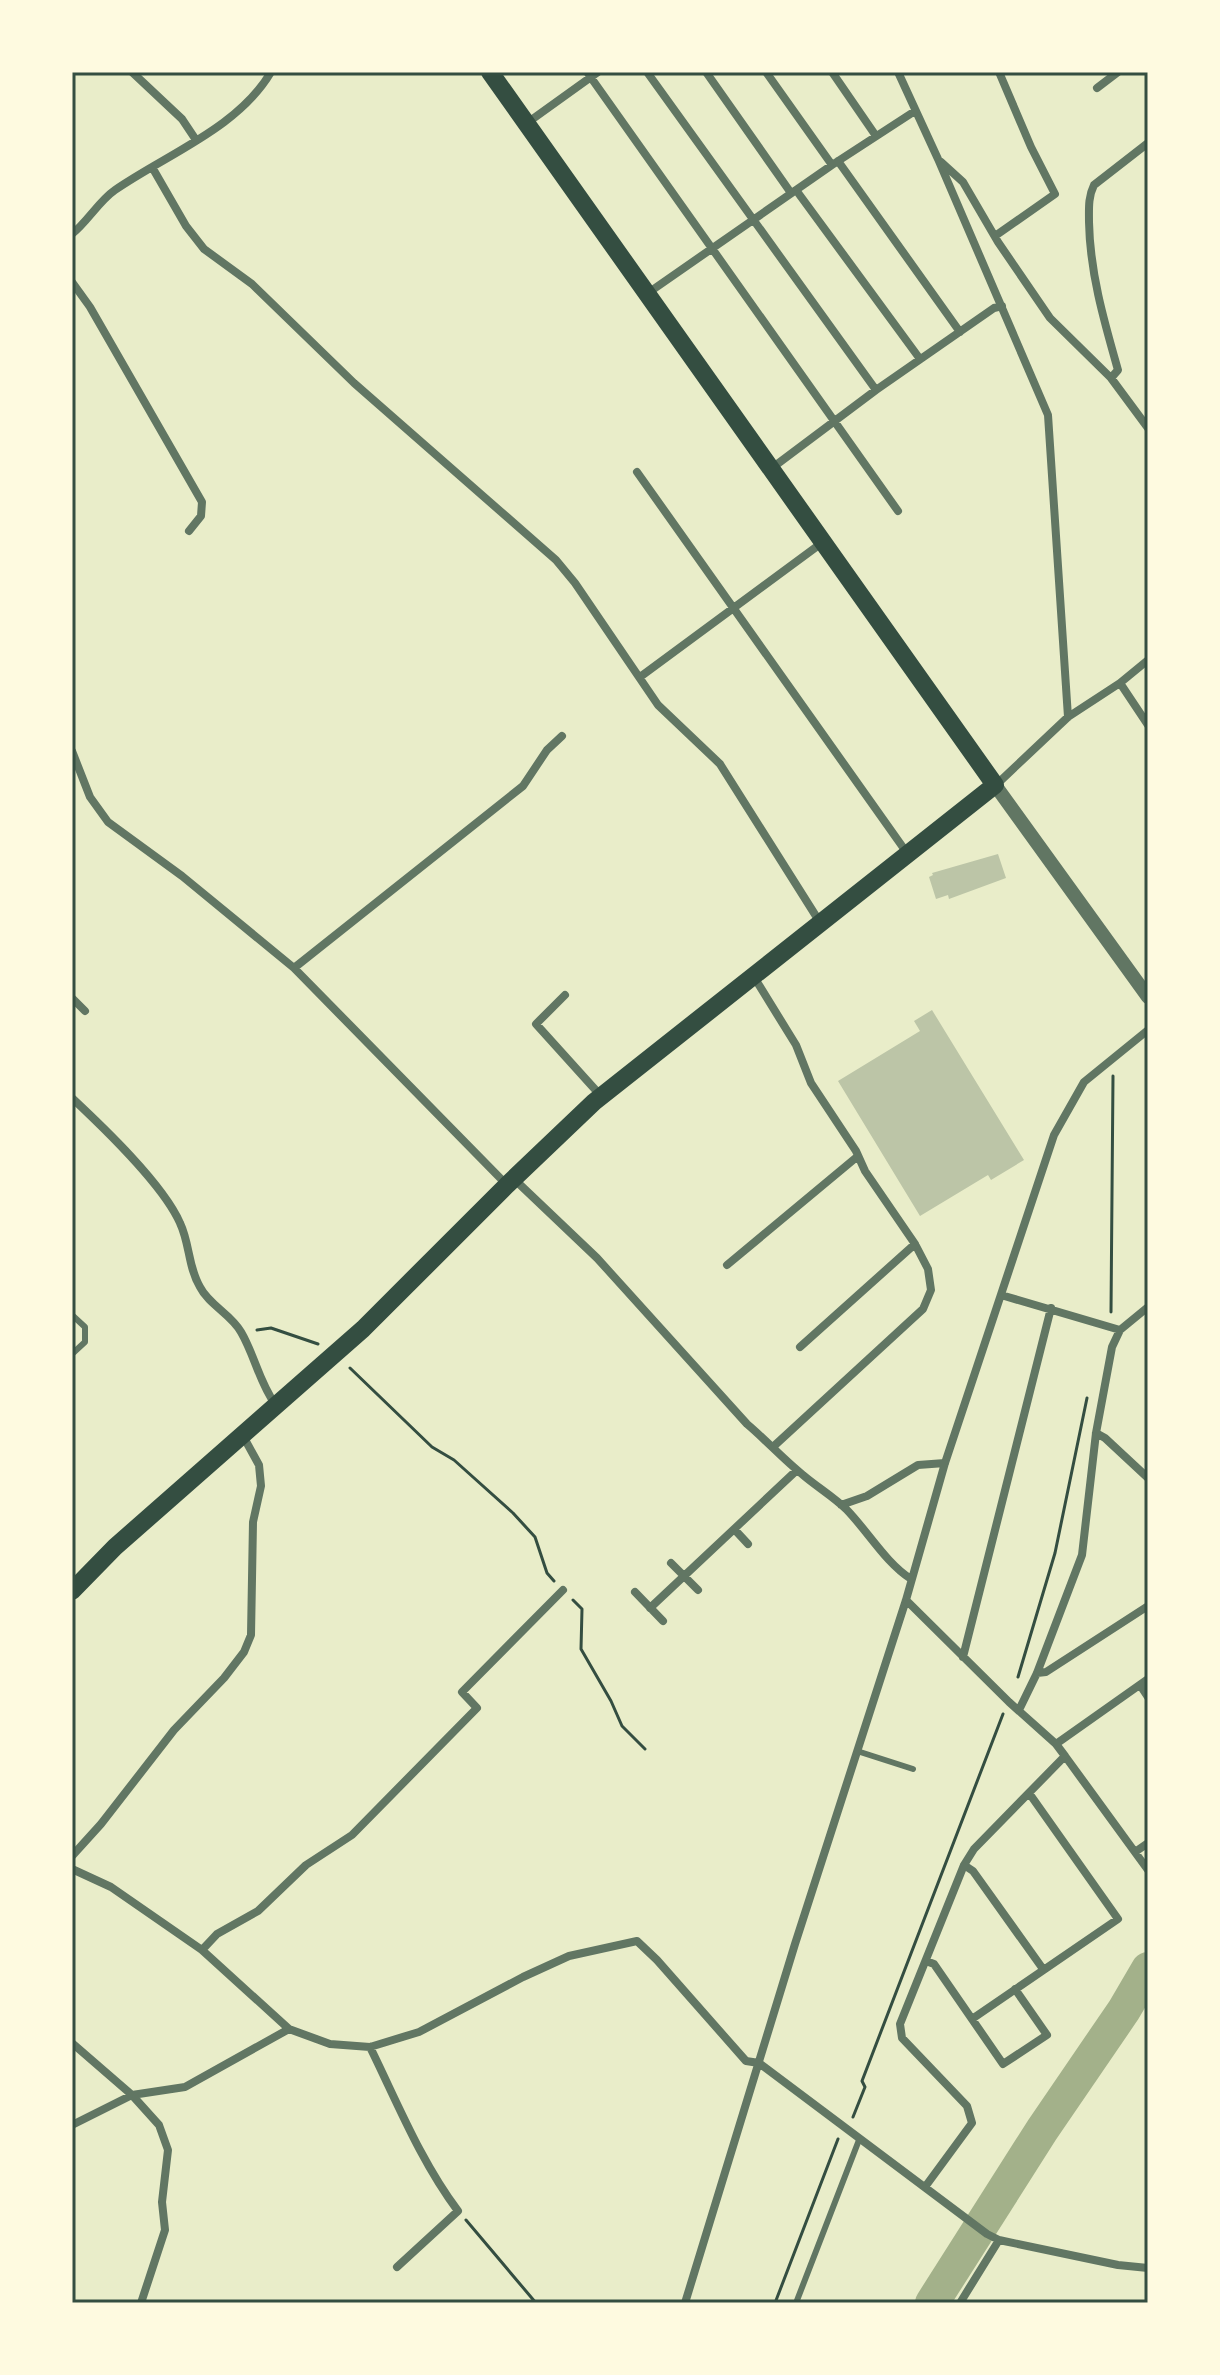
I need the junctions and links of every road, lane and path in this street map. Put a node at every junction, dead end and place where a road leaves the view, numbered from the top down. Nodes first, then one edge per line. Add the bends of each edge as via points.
1 (132, 72) edge
2 (271, 72) edge
3 (490, 72) edge
4 (647, 72) edge
5 (706, 72) edge
6 (766, 72) edge
7 (832, 72) edge
8 (898, 72) edge
9 (999, 72) edge
10 (1118, 72) edge
11 (592, 74) edge
12 (1097, 88) dead end
13 (915, 111) junction
14 (527, 124) junction
15 (876, 136) junction
16 (196, 140) junction
17 (1148, 143) edge
18 (938, 159) junction
19 (835, 163) junction
20 (152, 167) junction
21 (794, 191) junction
22 (753, 219) junction
23 (72, 234) edge
24 (995, 236) junction
25 (711, 249) junction
26 (72, 282) edge
27 (647, 294) junction
28 (1002, 306) junction
29 (960, 332) junction
30 (920, 359) junction
31 (1111, 378) junction
32 (876, 390) junction
33 (835, 423) junction
34 (1148, 428) edge
35 (772, 468) junction
36 (637, 472) dead end
37 (898, 511) dead end
38 (189, 531) dead end
39 (823, 542) junction
40 (732, 609) junction
41 (1148, 660) edge
42 (640, 677) junction
43 (1120, 683) junction
44 (1068, 717) junction
45 (1148, 725) edge
46 (562, 736) dead end
47 (72, 751) edge
48 (995, 785) junction
49 (908, 855) junction
50 (821, 924) junction
51 (294, 968) junction
52 (754, 977) junction
53 (565, 995) dead end
54 (1148, 997) edge
55 (72, 998) edge
56 (85, 1011) dead end
57 (1148, 1030) edge
58 (601, 1096) junction
59 (72, 1098) edge
60 (858, 1156) junction
61 (510, 1182) junction
62 (915, 1244) junction
63 (727, 1265) dead end
64 (1001, 1295) junction
65 (1148, 1307) edge
66 (1051, 1308) junction
67 (72, 1315) edge
68 (1120, 1330) junction
69 (241, 1332) junction
70 (800, 1347) dead end
71 (335, 1353) junction
72 (72, 1354) edge
73 (275, 1404) junction
74 (1096, 1433) junction
75 (242, 1434) junction
76 (774, 1446) junction
77 (945, 1463) junction
78 (797, 1470) junction
79 (1148, 1478) edge
80 (841, 1505) junction
81 (735, 1530) junction
82 (748, 1544) dead end
83 (671, 1563) dead end
84 (684, 1575) junction
85 (911, 1579) junction
86 (563, 1590) junction
87 (698, 1590) dead end
88 (72, 1591) edge
89 (635, 1592) dead end
90 (906, 1600) junction
91 (1148, 1606) edge
92 (650, 1608) junction
93 (663, 1621) dead end
94 (963, 1657) junction
95 (1037, 1673) junction
96 (1148, 1679) edge
97 (1140, 1685) junction
98 (1148, 1697) edge
99 (1019, 1710) junction
100 (1056, 1744) junction
101 (645, 1749) dead end
102 (857, 1751) junction
103 (1065, 1756) junction
104 (913, 1769) dead end
105 (1029, 1793) junction
106 (1148, 1843) edge
107 (1135, 1852) junction
108 (72, 1856) edge
109 (964, 1865) junction
110 (72, 1869) edge
111 (1148, 1870) edge
112 (202, 1950) junction
113 (926, 1961) junction
114 (1043, 1969) junction
115 (1015, 1989) junction
116 (972, 2019) junction
117 (289, 2029) junction
118 (72, 2043) edge
119 (370, 2047) junction
120 (759, 2063) junction
121 (132, 2095) junction
122 (72, 2125) edge
123 (859, 2140) junction
124 (925, 2187) junction
125 (458, 2211) junction
126 (999, 2240) junction
127 (397, 2267) dead end
128 (1148, 2268) edge
129 (141, 2303) edge
130 (536, 2303) edge
131 (685, 2303) edge
132 (796, 2303) edge
133 (960, 2303) edge

1 - 16 street via 182,119
2 - 16 street via 259,92
3 - 14 main road
4 - 22 street
5 - 21 street
6 - 19 street
7 - 15 street
8 - 13 street
9 - 24 street via 1055,194
10 - 12 street
11 - 14 street
11 - 25 street
13 - 15 street
13 - 18 street
14 - 27 main road
15 - 19 street
16 - 20 street
17 - 31 street via 1089,194 1089,250 1118,370
18 - 24 street via 963,182
18 - 28 street
19 - 21 street
19 - 29 street
20 - 23 street via 112,192
20 - 42 street via 204,249 252,284 354,383 556,560
21 - 22 street
21 - 30 street
22 - 25 street
22 - 32 street
24 - 31 street via 1050,318
25 - 27 street
25 - 33 street
26 - 38 street via 202,502 201,516
27 - 35 main road
28 - 29 street
28 - 44 street via 1048,415
29 - 30 street
30 - 32 street
31 - 34 street
32 - 33 street
33 - 35 street
33 - 37 street
35 - 39 main road
36 - 40 street
39 - 40 street
39 - 48 main road
40 - 42 street
40 - 49 street
41 - 43 street
42 - 50 street via 658,705 720,764
43 - 44 street
43 - 45 street
44 - 48 street
46 - 51 street via 523,786
47 - 51 street via 90,797 108,822
48 - 49 main road
48 - 54 street
49 - 50 main road
50 - 52 main road
51 - 61 street
52 - 58 main road
52 - 60 street
53 - 58 street via 536,1024
55 - 56 street
57 - 64 street via 1084,1082 1054,1135
58 - 61 main road
59 - 69 street via 158,1188 181,1223 192,1273 202,1292
60 - 62 street
60 - 63 street
61 - 71 main road
61 - 76 street via 597,1258 747,1424
62 - 70 street
62 - 76 street via 928,1269 931,1290 923,1309
64 - 66 street
64 - 77 street
65 - 68 street
66 - 68 street
66 - 94 street
67 - 72 lane via 85,1327 85,1342
68 - 74 street
69 - 71 path via 271,1328
69 - 73 street
71 - 73 main road
71 - 86 path via 432,1447 513,1513 535,1537 547,1573
73 - 75 main road
74 - 79 street
74 - 95 street via 1082,1555
75 - 88 main road
75 - 108 street via 259,1465 261,1486 253,1522 251,1635 224,1678 174,1730
76 - 78 street
77 - 80 street via 918,1465
77 - 85 street
78 - 80 street
78 - 81 street
80 - 85 street
81 - 82 street
81 - 84 street
83 - 84 street
84 - 87 street
84 - 92 street
85 - 90 street
86 - 101 path via 582,1609 581,1649 622,1726
86 - 112 street via 462,1692 477,1708 352,1835 306,1865 258,1911 217,1934
89 - 92 street
90 - 94 street
90 - 102 street
91 - 95 street
92 - 93 street
94 - 99 street
95 - 99 street
96 - 97 street
97 - 98 street
97 - 100 street
99 - 100 street
100 - 103 street
102 - 104 lane
102 - 120 street
103 - 105 street
103 - 107 street
105 - 109 street
105 - 114 street via 1118,1919
106 - 107 street
107 - 111 street
109 - 113 street
109 - 114 street
110 - 112 street via 111,1887
112 - 117 street
113 - 116 street via 934,1964
113 - 124 street via 900,2024 902,2038 967,2106 972,2123
114 - 115 street
115 - 116 street
115 - 116 street via 1047,2035 1003,2064
117 - 119 street via 330,2044
117 - 121 street via 185,2087
118 - 121 street
119 - 120 street via 419,2032 569,1956 637,1941 734,2050 746,2061
119 - 125 street via 434,2176
120 - 123 street
120 - 131 street
121 - 122 street
121 - 129 street via 159,2125 168,2150 162,2202 165,2230
123 - 124 street
123 - 132 lane
124 - 126 street
125 - 127 street
125 - 130 path
126 - 128 street
126 - 133 street

